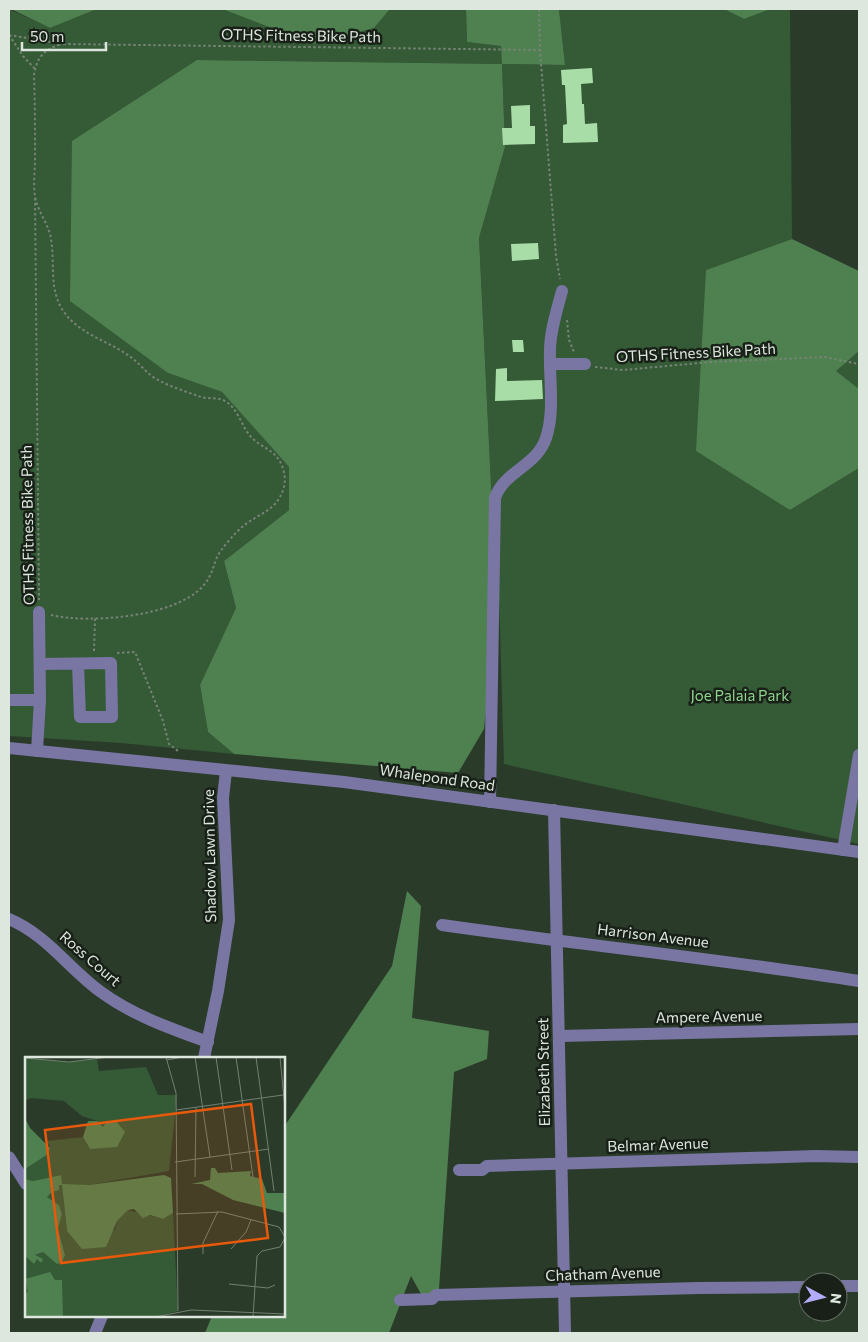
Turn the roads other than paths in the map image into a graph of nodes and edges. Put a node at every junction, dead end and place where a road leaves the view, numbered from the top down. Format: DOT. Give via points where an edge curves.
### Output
graph roads {
  1 [pos="562,291"];
  2 [pos="550,364"];
  3 [pos="585,364"];
  4 [pos="40,612"];
  5 [pos="40,664"];
  6 [pos="78,664"];
  7 [pos="9,700"];
  8 [pos="40,700"];
  9 [pos="9,748"];
  10 [pos="37,751"];
  11 [pos="859,755"];
  12 [pos="226,771"];
  13 [pos="490,802"];
  14 [pos="554,810"];
  15 [pos="844,850"];
  16 [pos="859,852"];
  17 [pos="9,919"];
  18 [pos="442,925"];
  19 [pos="557,941"];
  20 [pos="859,981"];
  21 [pos="859,1029"];
  22 [pos="559,1036"];
  23 [pos="208,1042"];
  24 [pos="204,1057"];
  25 [pos="859,1156"];
  26 [pos="9,1157"];
  27 [pos="562,1164"];
  28 [pos="459,1170"];
  29 [pos="25,1182"];
  30 [pos="798,1287"];
  31 [pos="564,1292"];
  32 [pos="400,1300"];
  33 [pos="102,1317"];
  34 [pos="96,1333"];
  35 [pos="565,1333"];
  1 -- 2 [label="street" via="550,348"];
  2 -- 3 [label="street"];
  2 -- 13 [label="street" via="550,414 546,440 532,461 503,483 496,498"];
  4 -- 5 [label="street"];
  5 -- 6 [label="street"];
  5 -- 8 [label="street"];
  6 -- 6 [label="street" via="111,663 112,717 80,717"];
  7 -- 8 [label="street"];
  8 -- 10 [label="street"];
  9 -- 10 [label="street, Whalepond Road"];
  10 -- 12 [label="street, Whalepond Road"];
  11 -- 15 [label="street"];
  12 -- 13 [label="street, Whalepond Road" via="344,782"];
  12 -- 23 [label="street, Shadow Lawn Drive" via="224,798 229,920"];
  13 -- 14 [label="street, Whalepond Road"];
  14 -- 15 [label="street, Whalepond Road"];
  14 -- 19 [label="street, Elizabeth Street"];
  15 -- 16 [label="street, Whalepond Road"];
  17 -- 23 [label="street, Ross Court" via="42,939 113,1001"];
  18 -- 19 [label="street, Harrison Avenue"];
  19 -- 20 [label="street, Harrison Avenue"];
  19 -- 22 [label="street, Elizabeth Street"];
  21 -- 22 [label="street, Ampere Avenue"];
  22 -- 27 [label="street, Elizabeth Street"];
  23 -- 24 [label="street, Shadow Lawn Drive"];
  25 -- 27 [label="street, Belmar Avenue"];
  26 -- 29 [label="street"];
  27 -- 28 [label="street, Belmar Avenue"];
  27 -- 31 [label="street, Elizabeth Street"];
  30 -- 31 [label="street, Chatham Avenue"];
  31 -- 32 [label="street, Chatham Avenue" via="436,1294 432,1299"];
  31 -- 35 [label="street, Elizabeth Street"];
  33 -- 34 [label="street"];
}
